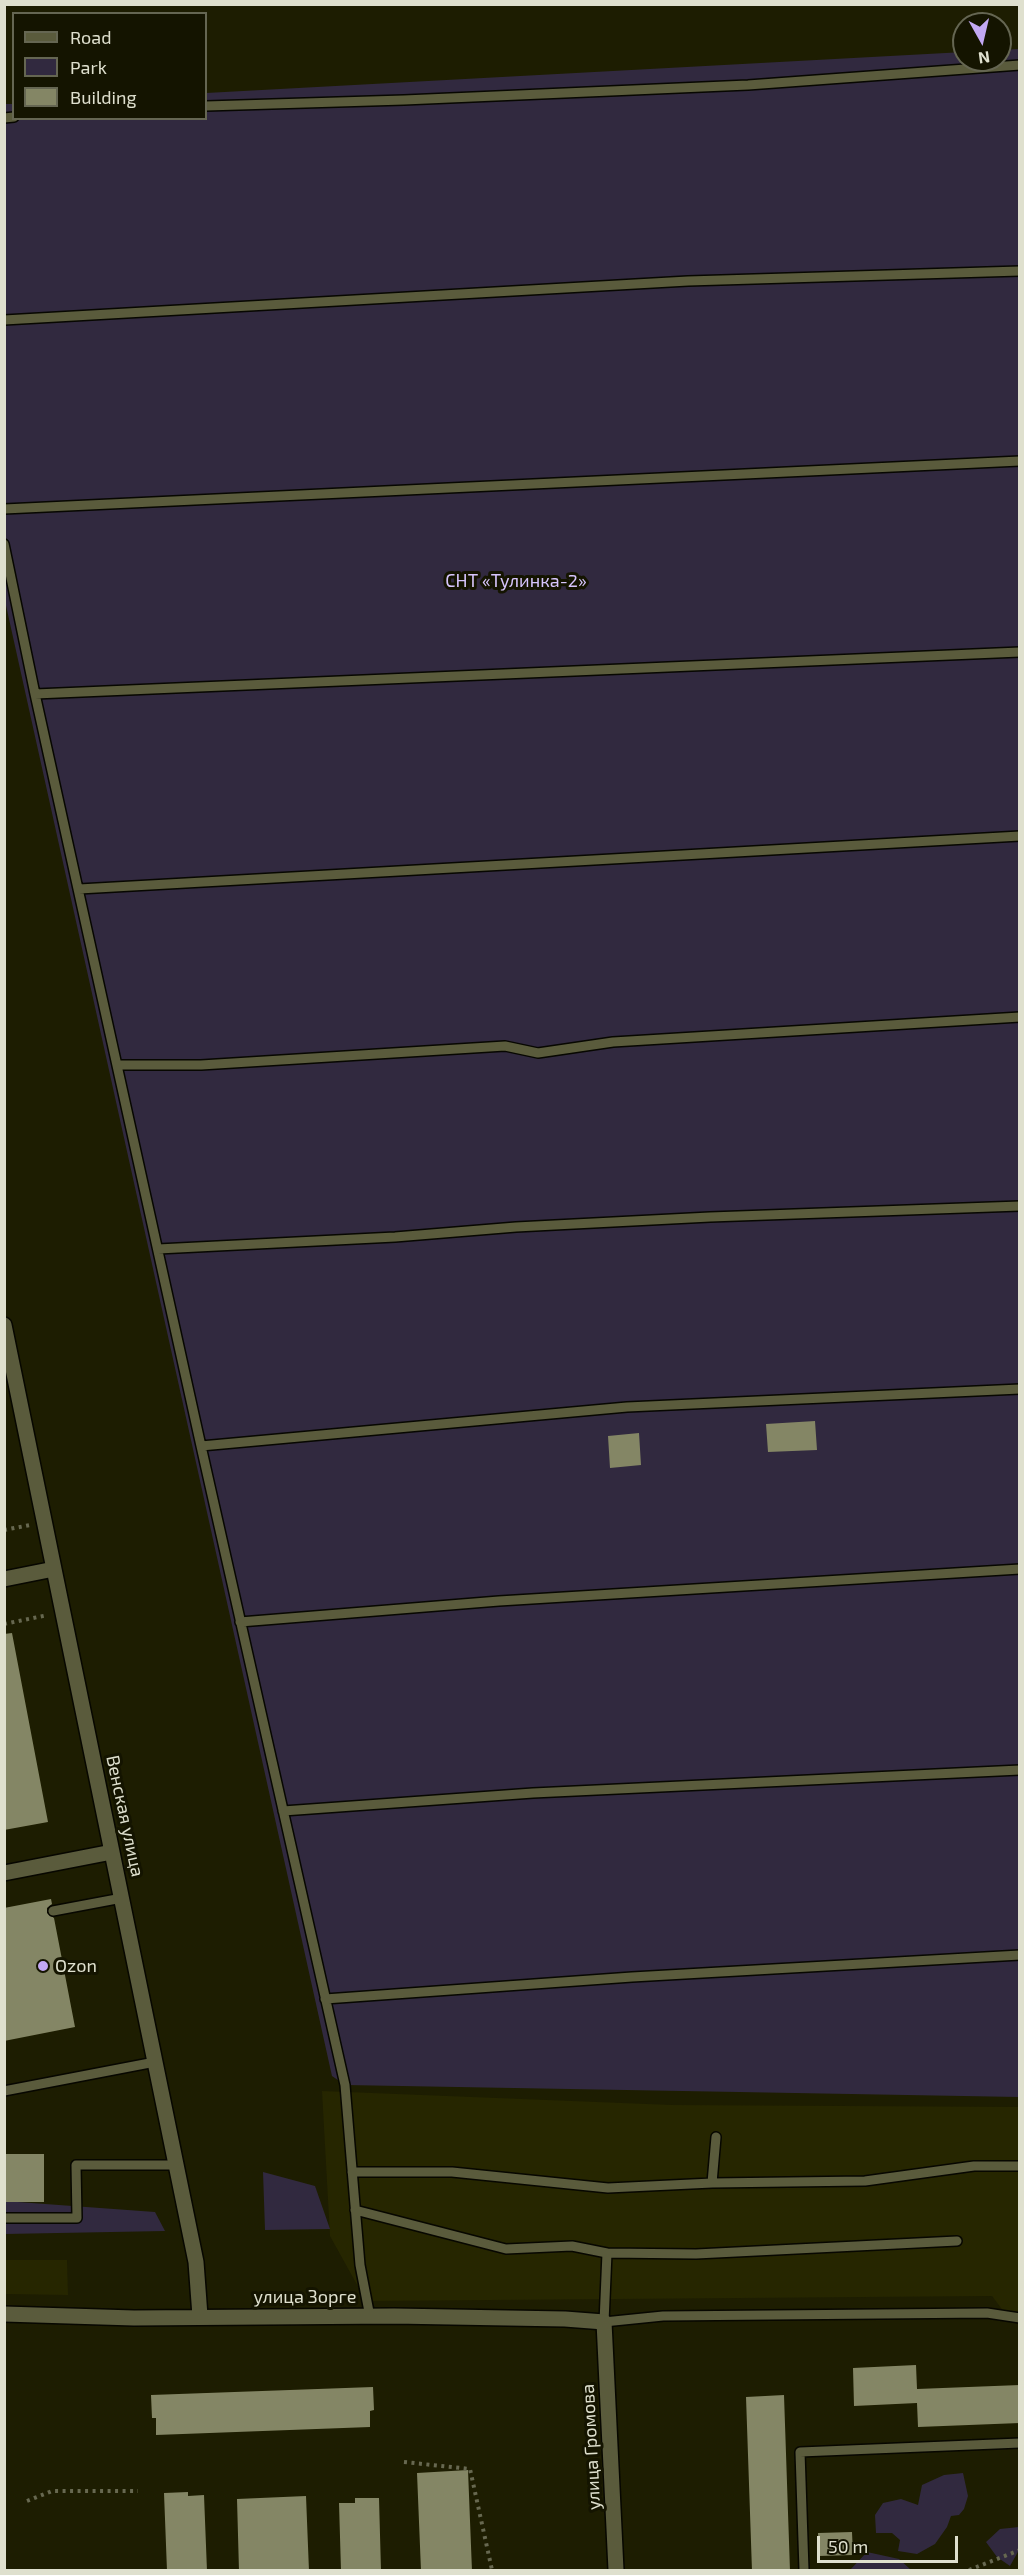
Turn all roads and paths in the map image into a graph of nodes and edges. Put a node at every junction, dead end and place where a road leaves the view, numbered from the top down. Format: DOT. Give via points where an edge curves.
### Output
graph roads {
  1 [pos="1020,65"];
  2 [pos="207,106"];
  3 [pos="1020,271"];
  4 [pos="4,320"];
  5 [pos="1020,461"];
  6 [pos="4,509"];
  7 [pos="4,543"];
  8 [pos="1020,652"];
  9 [pos="35,694"];
  10 [pos="1020,836"];
  11 [pos="79,889"];
  12 [pos="1020,1017"];
  13 [pos="118,1065"];
  14 [pos="1020,1206"];
  15 [pos="158,1249"];
  16 [pos="4,1325"];
  17 [pos="1020,1389"];
  18 [pos="201,1446"];
  19 [pos="45,1522"];
  20 [pos="4,1530"];
  21 [pos="54,1569"];
  22 [pos="1020,1569"];
  23 [pos="4,1579"];
  24 [pos="63,1612"];
  25 [pos="240,1622"];
  26 [pos="4,1624"];
  27 [pos="1020,1770"];
  28 [pos="283,1810"];
  29 [pos="112,1852"];
  30 [pos="4,1873"];
  31 [pos="122,1898"];
  32 [pos="53,1911"];
  33 [pos="1020,1955"];
  34 [pos="325,1999"];
  35 [pos="155,2062"];
  36 [pos="4,2091"];
  37 [pos="716,2137"];
  38 [pos="176,2165"];
  39 [pos="1020,2166"];
  40 [pos="352,2172"];
  41 [pos="712,2183"];
  42 [pos="355,2210"];
  43 [pos="4,2218"];
  44 [pos="957,2241"];
  45 [pos="607,2253"];
  46 [pos="4,2314"];
  47 [pos="200,2316"];
  48 [pos="370,2318"];
  49 [pos="1020,2318"];
  50 [pos="604,2322"];
  51 [pos="1020,2443"];
  52 [pos="404,2462"];
  53 [pos="138,2491"];
  54 [pos="27,2501"];
  55 [pos="1020,2550"];
  56 [pos="492,2571"];
  57 [pos="616,2571"];
  58 [pos="804,2571"];
  59 [pos="969,2571"];
  1 -- 2 [label="lane" via="748,85"];
  3 -- 4 [label="lane" via="688,281"];
  5 -- 6 [label="lane"];
  7 -- 9 [label="lane"];
  8 -- 9 [label="lane"];
  9 -- 11 [label="lane"];
  10 -- 11 [label="lane"];
  11 -- 13 [label="lane"];
  12 -- 13 [label="lane" via="614,1042 538,1053 505,1046 201,1065"];
  13 -- 15 [label="lane"];
  14 -- 15 [label="lane" via="676,1219"];
  15 -- 18 [label="lane"];
  16 -- 19 [label="street, Венская улица"];
  17 -- 18 [label="lane" via="627,1407"];
  18 -- 25 [label="lane"];
  19 -- 20 [label="path"];
  19 -- 21 [label="street, Венская улица"];
  21 -- 23 [label="street"];
  21 -- 24 [label="street, Венская улица"];
  22 -- 25 [label="lane" via="498,1601"];
  24 -- 26 [label="path"];
  24 -- 29 [label="street, Венская улица"];
  25 -- 28 [label="lane"];
  27 -- 28 [label="lane" via="533,1793"];
  28 -- 34 [label="lane"];
  29 -- 30 [label="street"];
  29 -- 31 [label="street, Венская улица"];
  31 -- 32 [label="lane"];
  31 -- 35 [label="street, Венская улица"];
  33 -- 34 [label="lane"];
  34 -- 40 [label="lane" via="345,2085"];
  35 -- 36 [label="lane"];
  35 -- 38 [label="street, Венская улица"];
  37 -- 41 [label="lane"];
  38 -- 43 [label="lane" via="76,2165 76,2218"];
  38 -- 47 [label="street, Венская улица" via="196,2262"];
  39 -- 41 [label="lane" via="974,2166 865,2181"];
  40 -- 41 [label="lane" via="452,2172 608,2188"];
  40 -- 42 [label="lane"];
  42 -- 45 [label="lane" via="506,2249 572,2246"];
  42 -- 48 [label="lane"];
  44 -- 45 [label="lane" via="696,2253"];
  45 -- 50 [label="lane"];
  46 -- 47 [label="street, улица Зорге"];
  47 -- 48 [label="street, улица Зорге"];
  48 -- 50 [label="street, улица Зорге"];
  49 -- 50 [label="lane" via="987,2313 687,2316"];
  50 -- 57 [label="street, улица Громова"];
  51 -- 58 [label="lane" via="800,2452"];
  52 -- 56 [label="path" via="470,2469"];
  53 -- 54 [label="path" via="52,2491"];
  55 -- 59 [label="path"];
}
